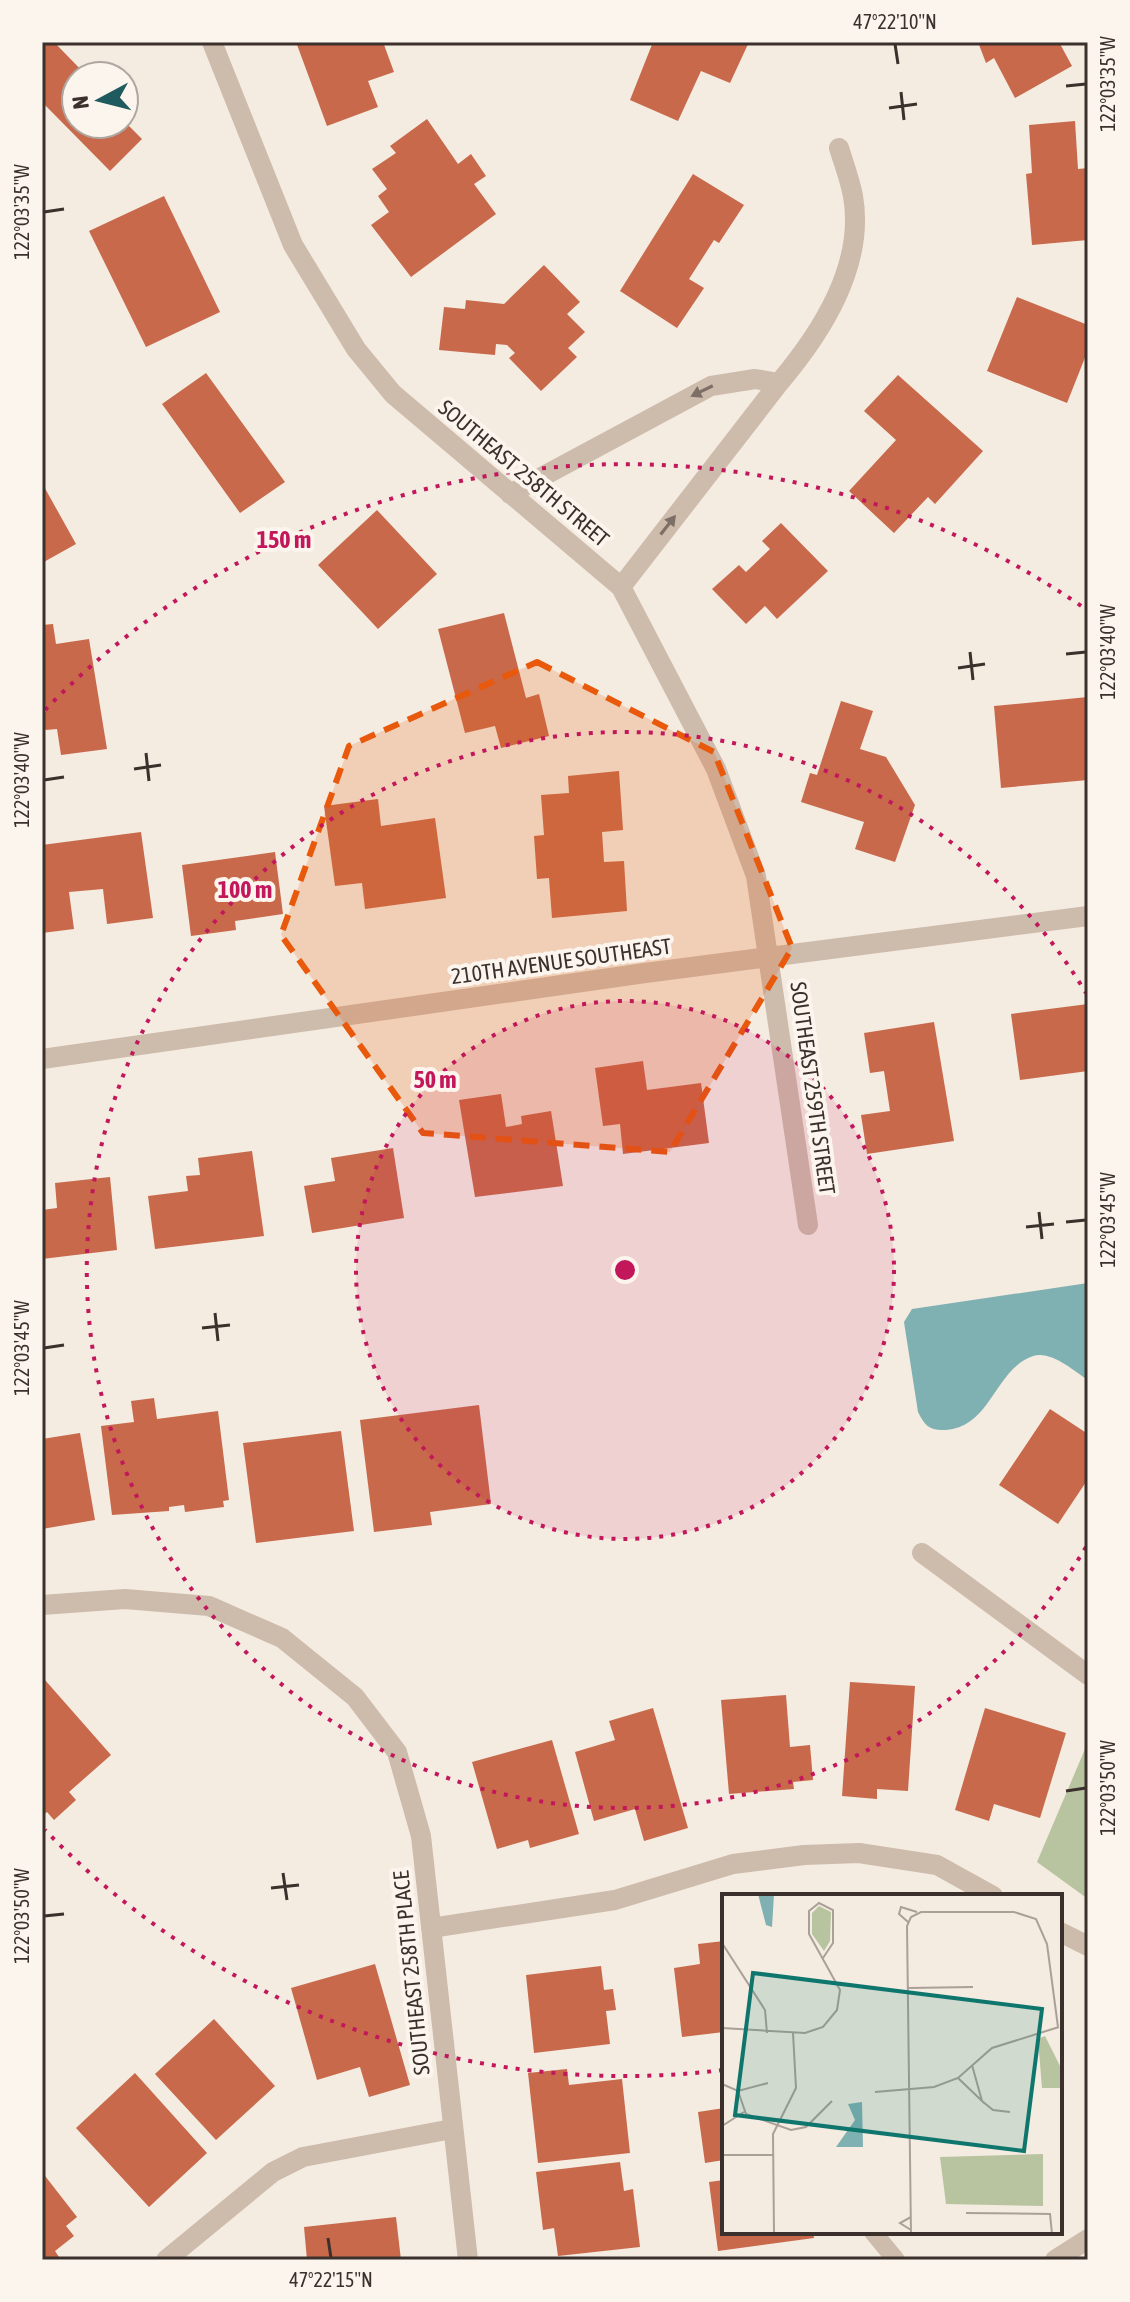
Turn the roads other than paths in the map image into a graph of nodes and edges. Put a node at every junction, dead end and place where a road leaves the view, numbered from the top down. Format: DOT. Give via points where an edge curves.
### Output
graph roads {
  1 [pos="212,42"];
  2 [pos="839,148"];
  3 [pos="779,383"];
  4 [pos="510,494"];
  5 [pos="621,587"];
  6 [pos="1088,916"];
  7 [pos="770,957"];
  8 [pos="42,1059"];
  9 [pos="808,1225"];
  10 [pos="922,1553"];
  11 [pos="42,1605"];
  12 [pos="1088,1675"];
  13 [pos="989,1894"];
  14 [pos="431,1928"];
  15 [pos="1062,1933"];
  16 [pos="1088,1946"];
  17 [pos="452,2129"];
  18 [pos="875,2234"];
  19 [pos="1088,2239"];
  20 [pos="166,2260"];
  21 [pos="468,2260"];
  22 [pos="896,2260"];
  23 [pos="1055,2260"];
  1 -- 4 [label="street, SOUTHEAST 258TH STREET" via="293,245 356,349 393,394"];
  2 -- 3 [label="street" via="853,197 854,240 842,287"];
  3 -- 4 [label="street, one-way" via="755,379 711,386"];
  5 -- 3 [label="street, one-way"];
  4 -- 5 [label="street, SOUTHEAST 258TH STREET"];
  5 -- 7 [label="street, SOUTHEAST 258TH STREET" via="716,769 756,876"];
  6 -- 7 [label="street, 210TH AVENUE SOUTHEAST"];
  7 -- 8 [label="street, 210TH AVENUE SOUTHEAST"];
  7 -- 9 [label="street, SOUTHEAST 259TH STREET"];
  10 -- 12 [label="street"];
  11 -- 14 [label="street, SOUTHEAST 258TH PLACE" via="125,1599 209,1606 282,1638 355,1697 397,1752 421,1836"];
  13 -- 14 [label="street" via="937,1865 859,1853 804,1855 733,1864 615,1900"];
  14 -- 17 [label="street, SOUTHEAST 258TH PLACE"];
  15 -- 16 [label="street"];
  17 -- 20 [label="street" via="303,2157 273,2172"];
  17 -- 21 [label="street, SOUTHEAST 258TH PLACE"];
  18 -- 22 [label="lane"];
  19 -- 23 [label="street"];
}
